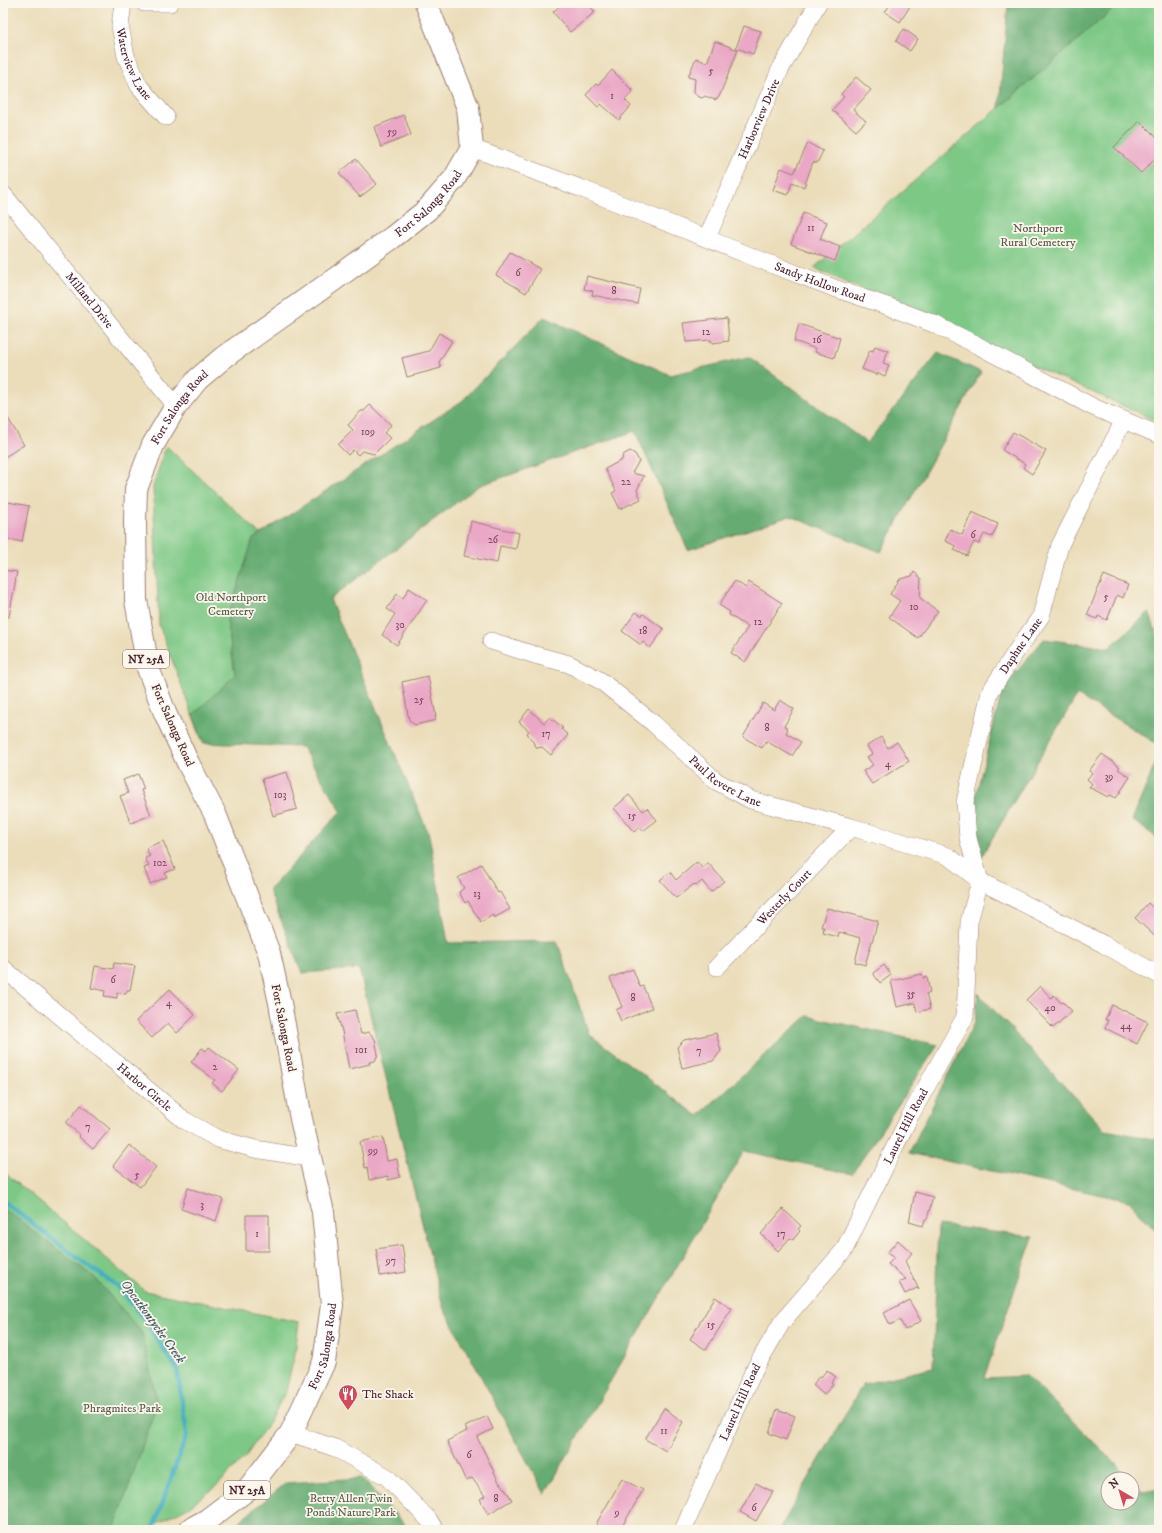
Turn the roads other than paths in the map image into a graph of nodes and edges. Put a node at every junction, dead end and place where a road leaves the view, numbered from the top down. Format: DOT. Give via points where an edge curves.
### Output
graph roads {
  1 [pos="123,3"];
  2 [pos="144,3"];
  3 [pos="170,3"];
  4 [pos="426,3"];
  5 [pos="818,3"];
  6 [pos="166,117"];
  7 [pos="472,148"];
  8 [pos="3,194"];
  9 [pos="708,238"];
  10 [pos="176,406"];
  11 [pos="1124,420"];
  12 [pos="1159,435"];
  13 [pos="491,641"];
  14 [pos="850,827"];
  15 [pos="980,881"];
  16 [pos="717,967"];
  17 [pos="3,968"];
  18 [pos="1159,975"];
  19 [pos="310,1158"];
  20 [pos="291,1433"];
  21 [pos="189,1530"];
  22 [pos="435,1530"];
  23 [pos="683,1530"];
  1 -- 6 [label="street, Waterview Lane" via="120,26 126,56 139,86"];
  2 -- 3 [label="street"];
  4 -- 7 [label="main road" via="468,108"];
  5 -- 9 [label="street, Harborview Drive" via="780,70"];
  7 -- 9 [label="street, Sandy Hollow Road"];
  7 -- 10 [label="main road, Fort Salonga Road / NY 25A" via="454,179 427,210 224,357 198,379"];
  8 -- 10 [label="street, Milland Drive"];
  9 -- 11 [label="street, Sandy Hollow Road" via="934,324"];
  10 -- 19 [label="main road, Fort Salonga Road / NY 25A" via="153,445 136,489 138,615 148,668 165,713 215,814 269,954"];
  11 -- 12 [label="street, Sandy Hollow Road"];
  11 -- 15 [label="street, Daphne Lane" via="1060,545 1041,616 990,692 965,802 968,838"];
  13 -- 14 [label="street, Paul Revere Lane" via="569,664 601,681 653,723 716,781 751,800"];
  14 -- 15 [label="street, Paul Revere Lane" via="948,856"];
  14 -- 16 [label="street, Westerly Court"];
  15 -- 18 [label="street"];
  15 -- 23 [label="street, Laurel Hill Road" via="969,922 966,1017 910,1116 844,1250 782,1322 754,1370"];
  17 -- 19 [label="street, Harbor Circle" via="184,1120 218,1139 254,1149"];
  19 -- 20 [label="main road, Fort Salonga Road / NY 25A" via="323,1212 332,1304 324,1362"];
  20 -- 21 [label="main road, Fort Salonga Road / NY 25A" via="248,1489 207,1520"];
  20 -- 22 [label="street" via="335,1448 387,1477 429,1520"];
}
